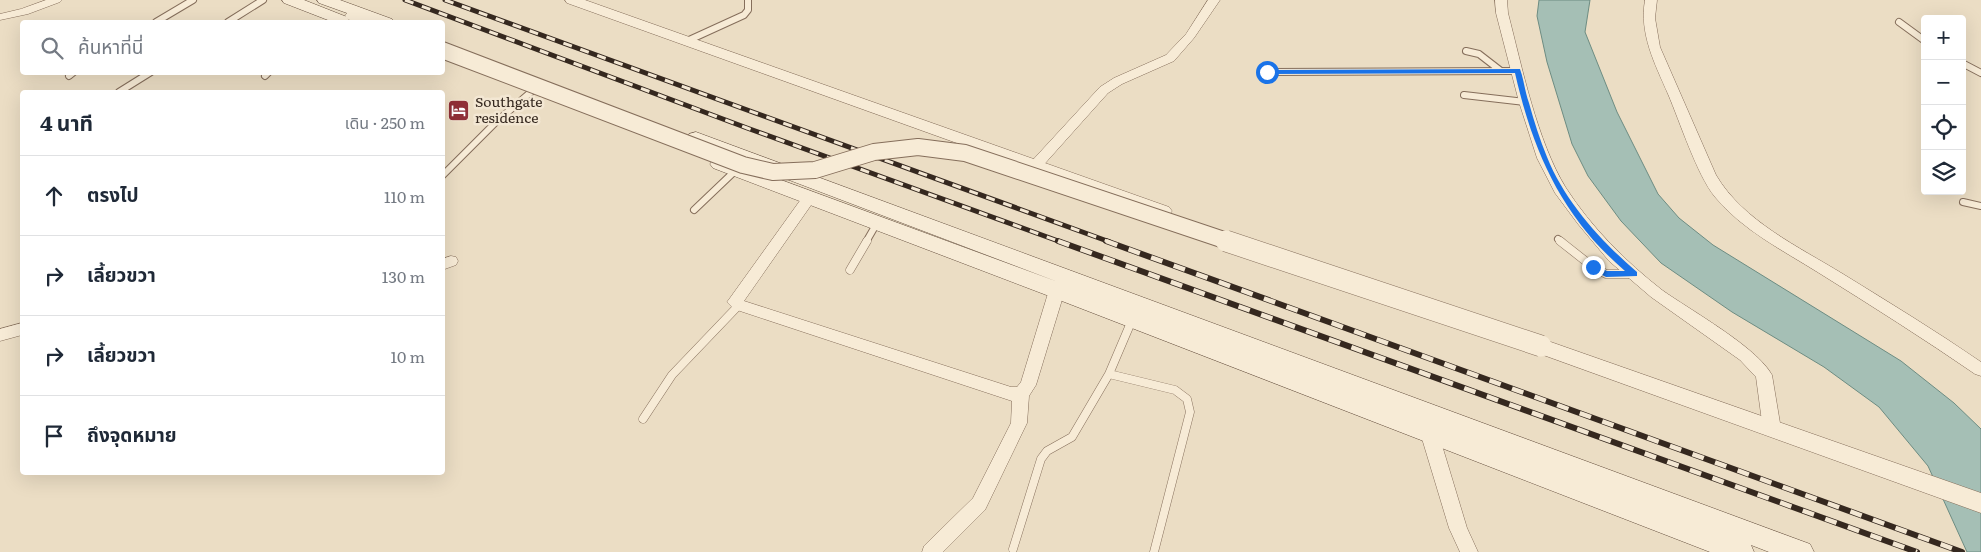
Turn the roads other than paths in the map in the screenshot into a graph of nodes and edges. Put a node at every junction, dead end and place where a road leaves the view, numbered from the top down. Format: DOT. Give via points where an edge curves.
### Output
graph roads {
  1 [pos="56,0"];
  2 [pos="193,0"];
  3 [pos="263,0"];
  4 [pos="290,0"];
  5 [pos="748,0"];
  6 [pos="1214,0"];
  7 [pos="1501,0"];
  8 [pos="1652,0"];
  9 [pos="581,1"];
  10 [pos="340,15"];
  11 [pos="0,17"];
  12 [pos="159,20"];
  13 [pos="231,20"];
  14 [pos="361,20"];
  15 [pos="373,20"];
  16 [pos="1899,22"];
  17 [pos="1921,38"];
  18 [pos="687,41"];
  19 [pos="445,45"];
  20 [pos="445,51"];
  21 [pos="1466,51"];
  22 [pos="445,59"];
  23 [pos="1966,65"];
  24 [pos="1501,71"];
  25 [pos="1518,71"];
  26 [pos="1267,72"];
  27 [pos="1981,73"];
  28 [pos="146,75"];
  29 [pos="123,90"];
  30 [pos="532,92"];
  31 [pos="1464,95"];
  32 [pos="1525,102"];
  33 [pos="1035,166"];
  34 [pos="736,170"];
  35 [pos="445,173"];
  36 [pos="809,198"];
  37 [pos="1963,202"];
  38 [pos="1981,206"];
  39 [pos="694,210"];
  40 [pos="877,223"];
  41 [pos="1558,239"];
  42 [pos="850,270"];
  43 [pos="1634,274"];
  44 [pos="1057,290"];
  45 [pos="739,305"];
  46 [pos="1137,312"];
  47 [pos="20,330"];
  48 [pos="0,335"];
  49 [pos="1541,346"];
  50 [pos="1981,370"];
  51 [pos="1109,374"];
  52 [pos="1021,394"];
  53 [pos="643,419"];
  54 [pos="1772,429"];
  55 [pos="1429,432"];
  56 [pos="1907,477"];
  57 [pos="1981,503"];
  58 [pos="1013,549"];
  59 [pos="932,552"];
  60 [pos="1154,552"];
  61 [pos="1469,552"];
  62 [pos="1741,552"];
  63 [pos="1801,552"];
  1 -- 11 [label="street"];
  2 -- 12 [label="lane"];
  3 -- 13 [label="lane"];
  4 -- 10 [label="main road"];
  5 -- 18 [label="lane" via="748,10 744,15"];
  6 -- 33 [label="street" via="1190,36 1170,58 1104,90"];
  7 -- 25 [label="street"];
  8 -- 50 [label="street" via="1648,14 1654,46 1720,194 1767,234"];
  9 -- 18 [label="street"];
  10 -- 14 [label="street"];
  10 -- 15 [label="main road"];
  16 -- 17 [label="lane"];
  18 -- 33 [label="street"];
  19 -- 46 [label="main road"];
  20 -- 49 [label="street, bridge" via="743,165 773,172 815,170 874,152 918,147 965,153"];
  21 -- 24 [label="lane" via="1479,54"];
  22 -- 30 [label="main road"];
  23 -- 27 [label="lane"];
  24 -- 25 [label="lane"];
  24 -- 26 [label="lane"];
  25 -- 32 [label="street"];
  28 -- 29 [label="lane"];
  30 -- 34 [label="main road"];
  30 -- 35 [label="lane" via="496,122"];
  31 -- 32 [label="lane"];
  32 -- 43 [label="street" via="1544,158 1560,190 1614,257"];
  33 -- 49 [label="street"];
  34 -- 36 [label="main road"];
  34 -- 39 [label="lane"];
  36 -- 40 [label="main road"];
  36 -- 45 [label="street" via="735,302"];
  37 -- 38 [label="lane"];
  40 -- 42 [label="lane"];
  40 -- 44 [label="main road"];
  41 -- 43 [label="lane" via="1606,274"];
  43 -- 54 [label="street" via="1746,356 1764,375"];
  44 -- 46 [label="main road"];
  44 -- 52 [label="street" via="1028,385"];
  45 -- 52 [label="street" via="1011,394"];
  45 -- 53 [label="lane" via="672,375"];
  46 -- 51 [label="lane"];
  46 -- 55 [label="main road"];
  46 -- 63 [label="main road"];
  47 -- 48 [label="street"];
  49 -- 54 [label="street"];
  51 -- 58 [label="lane" via="1072,437 1041,458"];
  51 -- 60 [label="lane" via="1175,390 1186,399 1190,412"];
  52 -- 59 [label="street" via="1018,422 978,504"];
  54 -- 56 [label="street"];
  55 -- 61 [label="street" via="1458,528"];
  55 -- 62 [label="main road"];
  56 -- 57 [label="street"];
}
